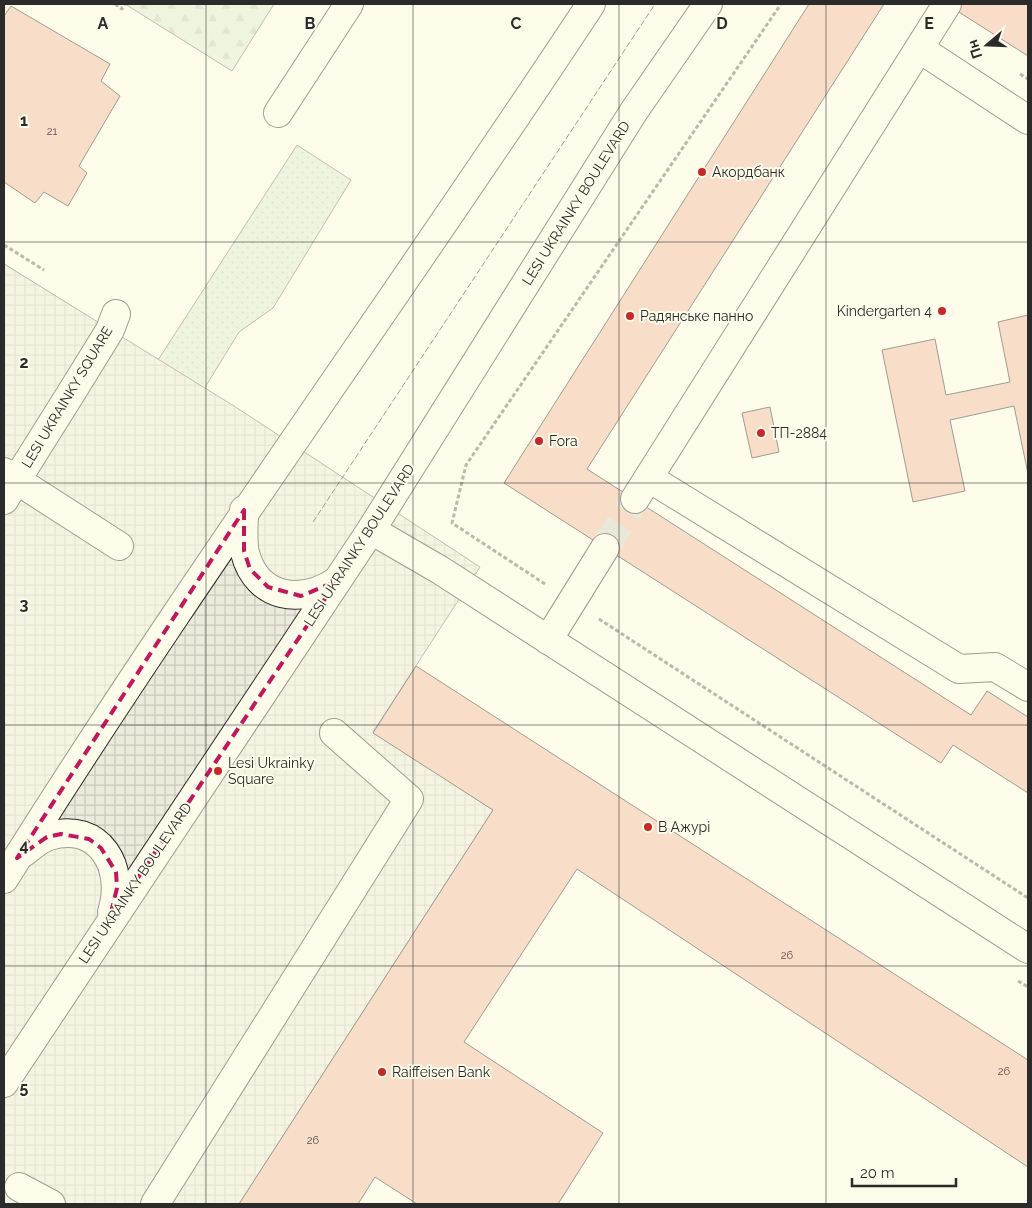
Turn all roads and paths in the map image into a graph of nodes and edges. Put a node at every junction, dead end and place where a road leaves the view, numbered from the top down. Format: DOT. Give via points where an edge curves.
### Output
graph roads {
  1 [pos="115,4"];
  2 [pos="125,4"];
  3 [pos="349,4"];
  4 [pos="591,4"];
  5 [pos="708,4"];
  6 [pos="781,4"];
  7 [pos="947,4"];
  8 [pos="920,49"];
  9 [pos="278,113"];
  10 [pos="1028,120"];
  11 [pos="4,246"];
  12 [pos="44,270"];
  13 [pos="116,314"];
  14 [pos="8,484"];
  15 [pos="244,510"];
  16 [pos="371,530"];
  17 [pos="119,546"];
  18 [pos="605,548"];
  19 [pos="337,582"];
  20 [pos="572,601"];
  21 [pos="548,640"];
  22 [pos="1028,687"];
  23 [pos="334,733"];
  24 [pos="10,868"];
  25 [pos="1028,898"];
  26 [pos="109,921"];
  27 [pos="1028,949"];
  28 [pos="4,1082"];
  29 [pos="19,1187"];
  30 [pos="51,1204"];
  31 [pos="154,1204"];
  1 -- 2 [label="path" via="122,9"];
  3 -- 9 [label="main road"];
  4 -- 15 [label="main road" via="445,222"];
  5 -- 16 [label="main road, LESI UKRAINKY BOULEVARD" via="629,120"];
  6 -- 20 [label="path" via="466,465 452,523"];
  7 -- 8 [label="main road"];
  8 -- 10 [label="main road"];
  8 -- 22 [label="main road" via="642,488 959,669 995,667"];
  11 -- 12 [label="path"];
  13 -- 14 [label="main road, LESI UKRAINKY SQUARE" via="101,345"];
  14 -- 17 [label="main road, LESI UKRAINKY SQUARE"];
  15 -- 19 [label="main road" via="244,551 250,568 268,587 283,594 301,596 314,594"];
  15 -- 24 [label="main road"];
  16 -- 19 [label="main road, LESI UKRAINKY BOULEVARD"];
  16 -- 21 [label="main road"];
  18 -- 20 [label="main road"];
  19 -- 26 [label="main road, LESI UKRAINKY BOULEVARD"];
  20 -- 21 [label="main road"];
  20 -- 25 [label="path"];
  21 -- 27 [label="main road"];
  23 -- 31 [label="main road" via="409,799"];
  24 -- 26 [label="main road" via="47,837 74,834 89,839 110,859 116,872 118,888"];
  26 -- 28 [label="main road, LESI UKRAINKY BOULEVARD"];
  29 -- 30 [label="main road"];
}
